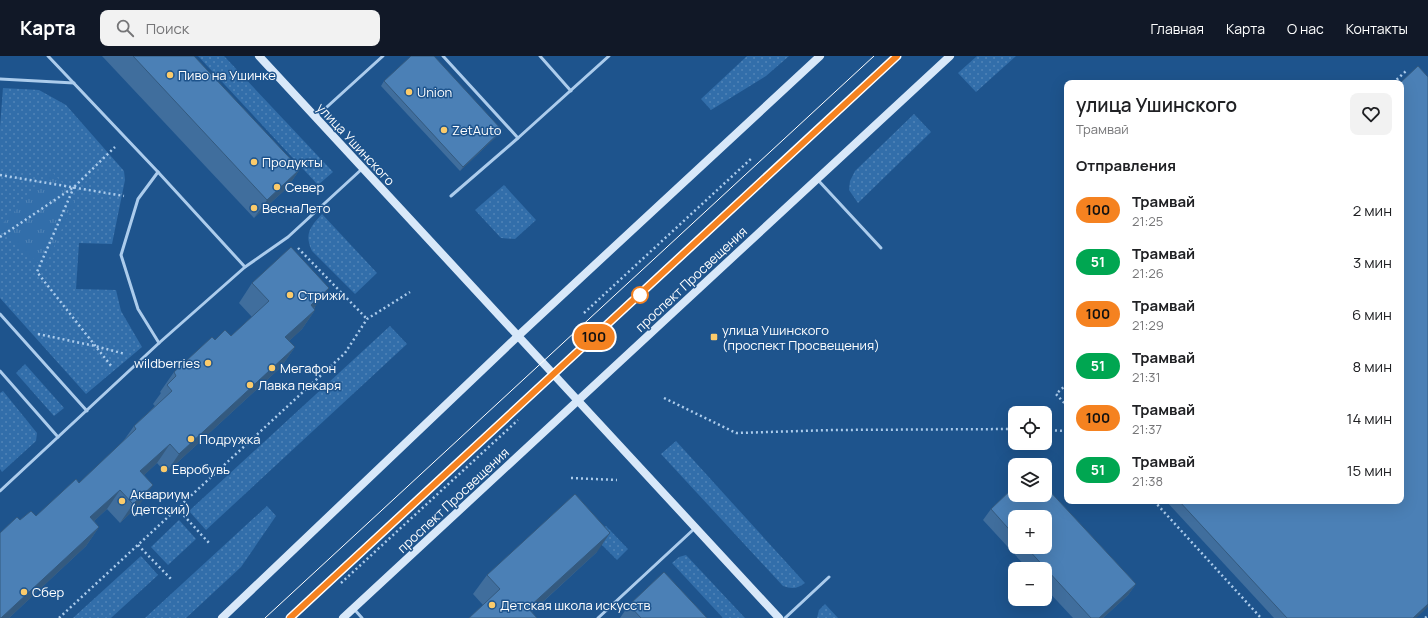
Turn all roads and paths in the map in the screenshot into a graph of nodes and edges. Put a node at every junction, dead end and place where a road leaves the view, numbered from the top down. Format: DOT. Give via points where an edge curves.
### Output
graph roads {
  1 [pos="48,56"];
  2 [pos="259,56"];
  3 [pos="383,56"];
  4 [pos="443,56"];
  5 [pos="540,56"];
  6 [pos="609,56"];
  7 [pos="820,56"];
  8 [pos="950,56"];
  9 [pos="1406,71"];
  10 [pos="0,79"];
  11 [pos="1396,80"];
  12 [pos="74,83"];
  13 [pos="571,91"];
  14 [pos="316,118"];
  15 [pos="125,137"];
  16 [pos="518,138"];
  17 [pos="753,157"];
  18 [pos="362,168"];
  19 [pos="158,172"];
  20 [pos="0,175"];
  21 [pos="817,179"];
  22 [pos="74,187"];
  23 [pos="451,196"];
  24 [pos="138,199"];
  25 [pos="0,237"];
  26 [pos="288,237"];
  27 [pos="881,248"];
  28 [pos="246,267"];
  29 [pos="410,292"];
  30 [pos="584,313"];
  31 [pos="0,314"];
  32 [pos="367,319"];
  33 [pos="12,328"];
  34 [pos="518,336"];
  35 [pos="159,343"];
  36 [pos="95,346"];
  37 [pos="142,359"];
  38 [pos="0,371"];
  39 [pos="121,378"];
  40 [pos="1064,387"];
  41 [pos="664,398"];
  42 [pos="577,400"];
  43 [pos="1064,403"];
  44 [pos="87,411"];
  45 [pos="518,420"];
  46 [pos="1008,429"];
  47 [pos="1052,430"];
  48 [pos="1064,431"];
  49 [pos="58,437"];
  50 [pos="571,478"];
  51 [pos="617,480"];
  52 [pos="0,491"];
  53 [pos="1157,504"];
  54 [pos="177,508"];
  55 [pos="696,528"];
  56 [pos="209,543"];
  57 [pos="138,545"];
  58 [pos="829,577"];
  59 [pos="171,579"];
  60 [pos="341,583"];
  61 [pos="354,608"];
  62 [pos="1428,616"];
  63 [pos="59,618"];
  64 [pos="222,618"];
  65 [pos="343,618"];
  66 [pos="362,618"];
  67 [pos="598,618"];
  68 [pos="779,618"];
  69 [pos="785,618"];
  70 [pos="1262,618"];
  71 [pos="1426,618"];
  1 -- 12 [label="lane"];
  2 -- 14 [label="main road, улица Ушинского"];
  3 -- 14 [label="lane"];
  4 -- 16 [label="lane"];
  5 -- 13 [label="lane"];
  6 -- 13 [label="lane"];
  7 -- 34 [label="main road"];
  8 -- 21 [label="main road, проспект Просвещения"];
  9 -- 11 [label="path"];
  10 -- 12 [label="lane"];
  12 -- 15 [label="lane"];
  13 -- 16 [label="lane"];
  14 -- 18 [label="main road, улица Ушинского"];
  15 -- 19 [label="lane"];
  15 -- 22 [label="path"];
  16 -- 23 [label="lane"];
  17 -- 30 [label="path"];
  18 -- 26 [label="lane"];
  18 -- 34 [label="main road, улица Ушинского"];
  19 -- 24 [label="lane"];
  19 -- 28 [label="lane"];
  20 -- 22 [label="path"];
  21 -- 27 [label="lane"];
  21 -- 42 [label="main road, проспект Просвещения"];
  22 -- 24 [label="path"];
  22 -- 25 [label="path"];
  22 -- 36 [label="path" via="37,272"];
  24 -- 35 [label="lane" via="121,255 138,309"];
  26 -- 28 [label="lane"];
  26 -- 32 [label="path"];
  28 -- 35 [label="lane"];
  29 -- 32 [label="path"];
  31 -- 33 [label="lane"];
  32 -- 54 [label="path" via="344,353"];
  33 -- 36 [label="path"];
  33 -- 44 [label="lane"];
  34 -- 42 [label="main road, улица Ушинского"];
  34 -- 64 [label="main road"];
  35 -- 37 [label="lane"];
  36 -- 37 [label="path"];
  36 -- 39 [label="path"];
  37 -- 39 [label="lane"];
  38 -- 49 [label="lane"];
  39 -- 44 [label="lane"];
  40 -- 43 [label="path" via="1056,394"];
  41 -- 46 [label="path" via="736,433"];
  42 -- 55 [label="main road, улица Ушинского"];
  42 -- 61 [label="main road, проспект Просвещения"];
  44 -- 49 [label="lane"];
  45 -- 60 [label="path"];
  47 -- 48 [label="path"];
  49 -- 52 [label="lane"];
  50 -- 51 [label="path"];
  53 -- 70 [label="path"];
  54 -- 56 [label="path"];
  54 -- 57 [label="path"];
  55 -- 67 [label="lane"];
  55 -- 68 [label="main road, улица Ушинского"];
  57 -- 59 [label="path"];
  57 -- 63 [label="path"];
  58 -- 69 [label="lane"];
  61 -- 65 [label="main road, проспект Просвещения"];
  61 -- 66 [label="lane"];
  62 -- 71 [label="path"];
}
